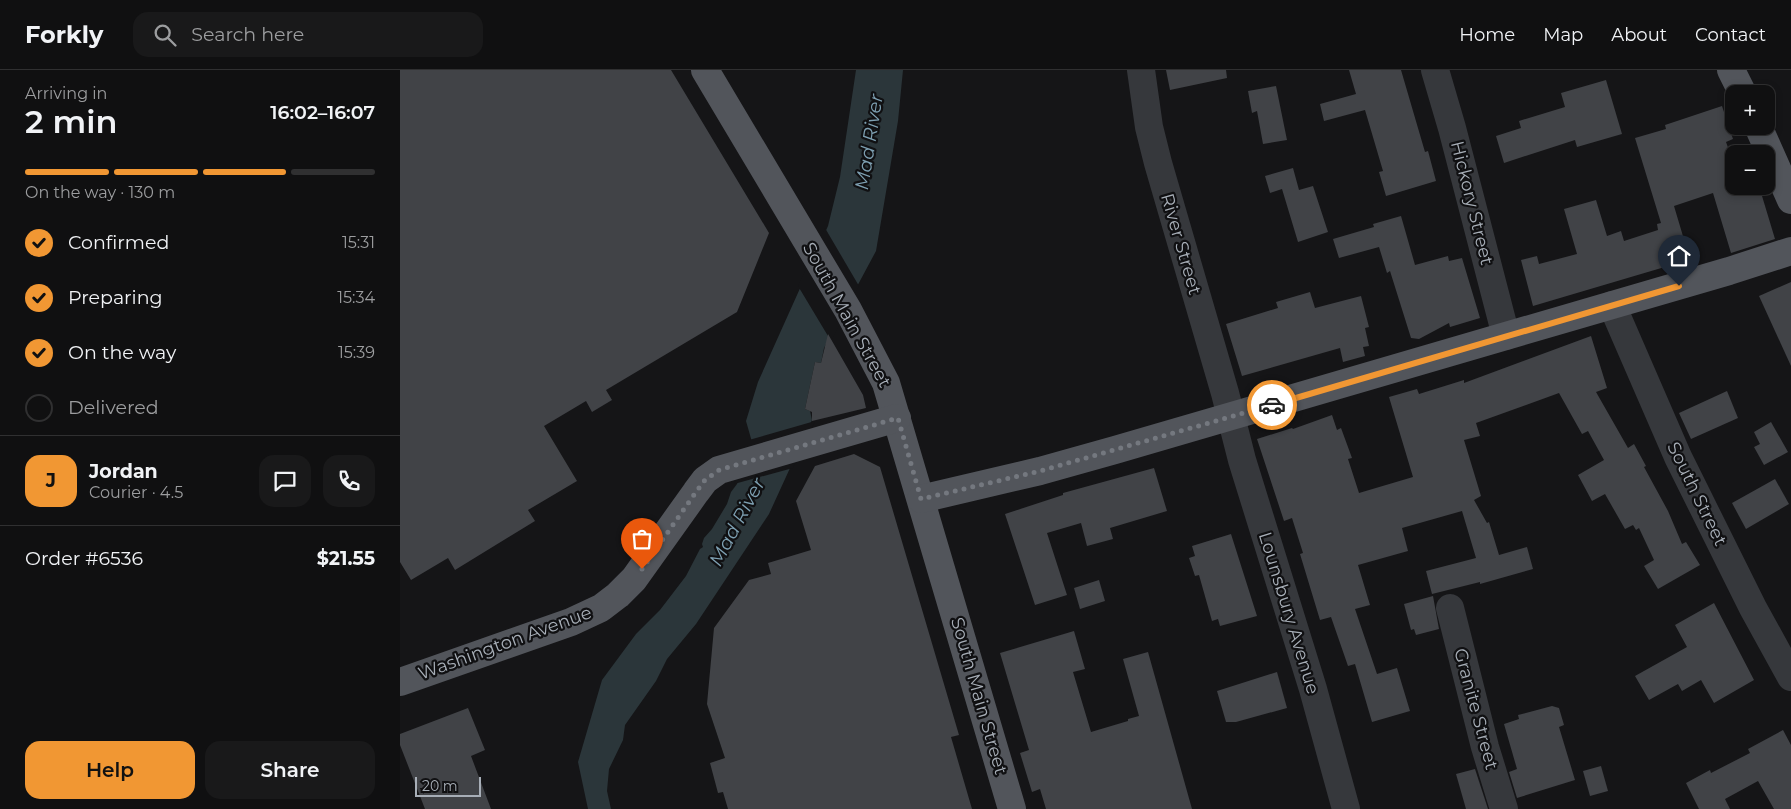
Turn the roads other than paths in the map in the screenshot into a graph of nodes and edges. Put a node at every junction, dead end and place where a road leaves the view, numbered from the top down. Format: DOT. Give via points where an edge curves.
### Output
graph roads {
  1 [pos="704,70"];
  2 [pos="1141,70"];
  3 [pos="1435,70"];
  4 [pos="1731,70"];
  5 [pos="1738,85"];
  6 [pos="1762,135"];
  7 [pos="1791,200"];
  8 [pos="1791,251"];
  9 [pos="1612,305"];
  10 [pos="1506,336"];
  11 [pos="1231,416"];
  12 [pos="898,418"];
  13 [pos="921,499"];
  14 [pos="1450,608"];
  15 [pos="1791,677"];
  16 [pos="400,682"];
  17 [pos="1012,809"];
  18 [pos="1346,809"];
  19 [pos="1504,809"];
  1 -- 12 [label="main road, South Main Street" via="848,310 886,383"];
  2 -- 11 [label="street, River Street" via="1158,163"];
  3 -- 10 [label="street, Hickory Street"];
  4 -- 5 [label="main road"];
  6 -- 7 [label="main road"];
  8 -- 9 [label="main road"];
  9 -- 10 [label="main road"];
  9 -- 15 [label="street, South Street" via="1678,457"];
  10 -- 11 [label="main road"];
  11 -- 13 [label="main road" via="1040,471"];
  11 -- 18 [label="street, Lounsbury Avenue"];
  12 -- 13 [label="main road, South Main Street"];
  12 -- 16 [label="main road, Washington Avenue" via="719,470 705,480 634,579 601,608 571,622"];
  13 -- 17 [label="main road, South Main Street"];
  14 -- 19 [label="street, Granite Street"];
}
